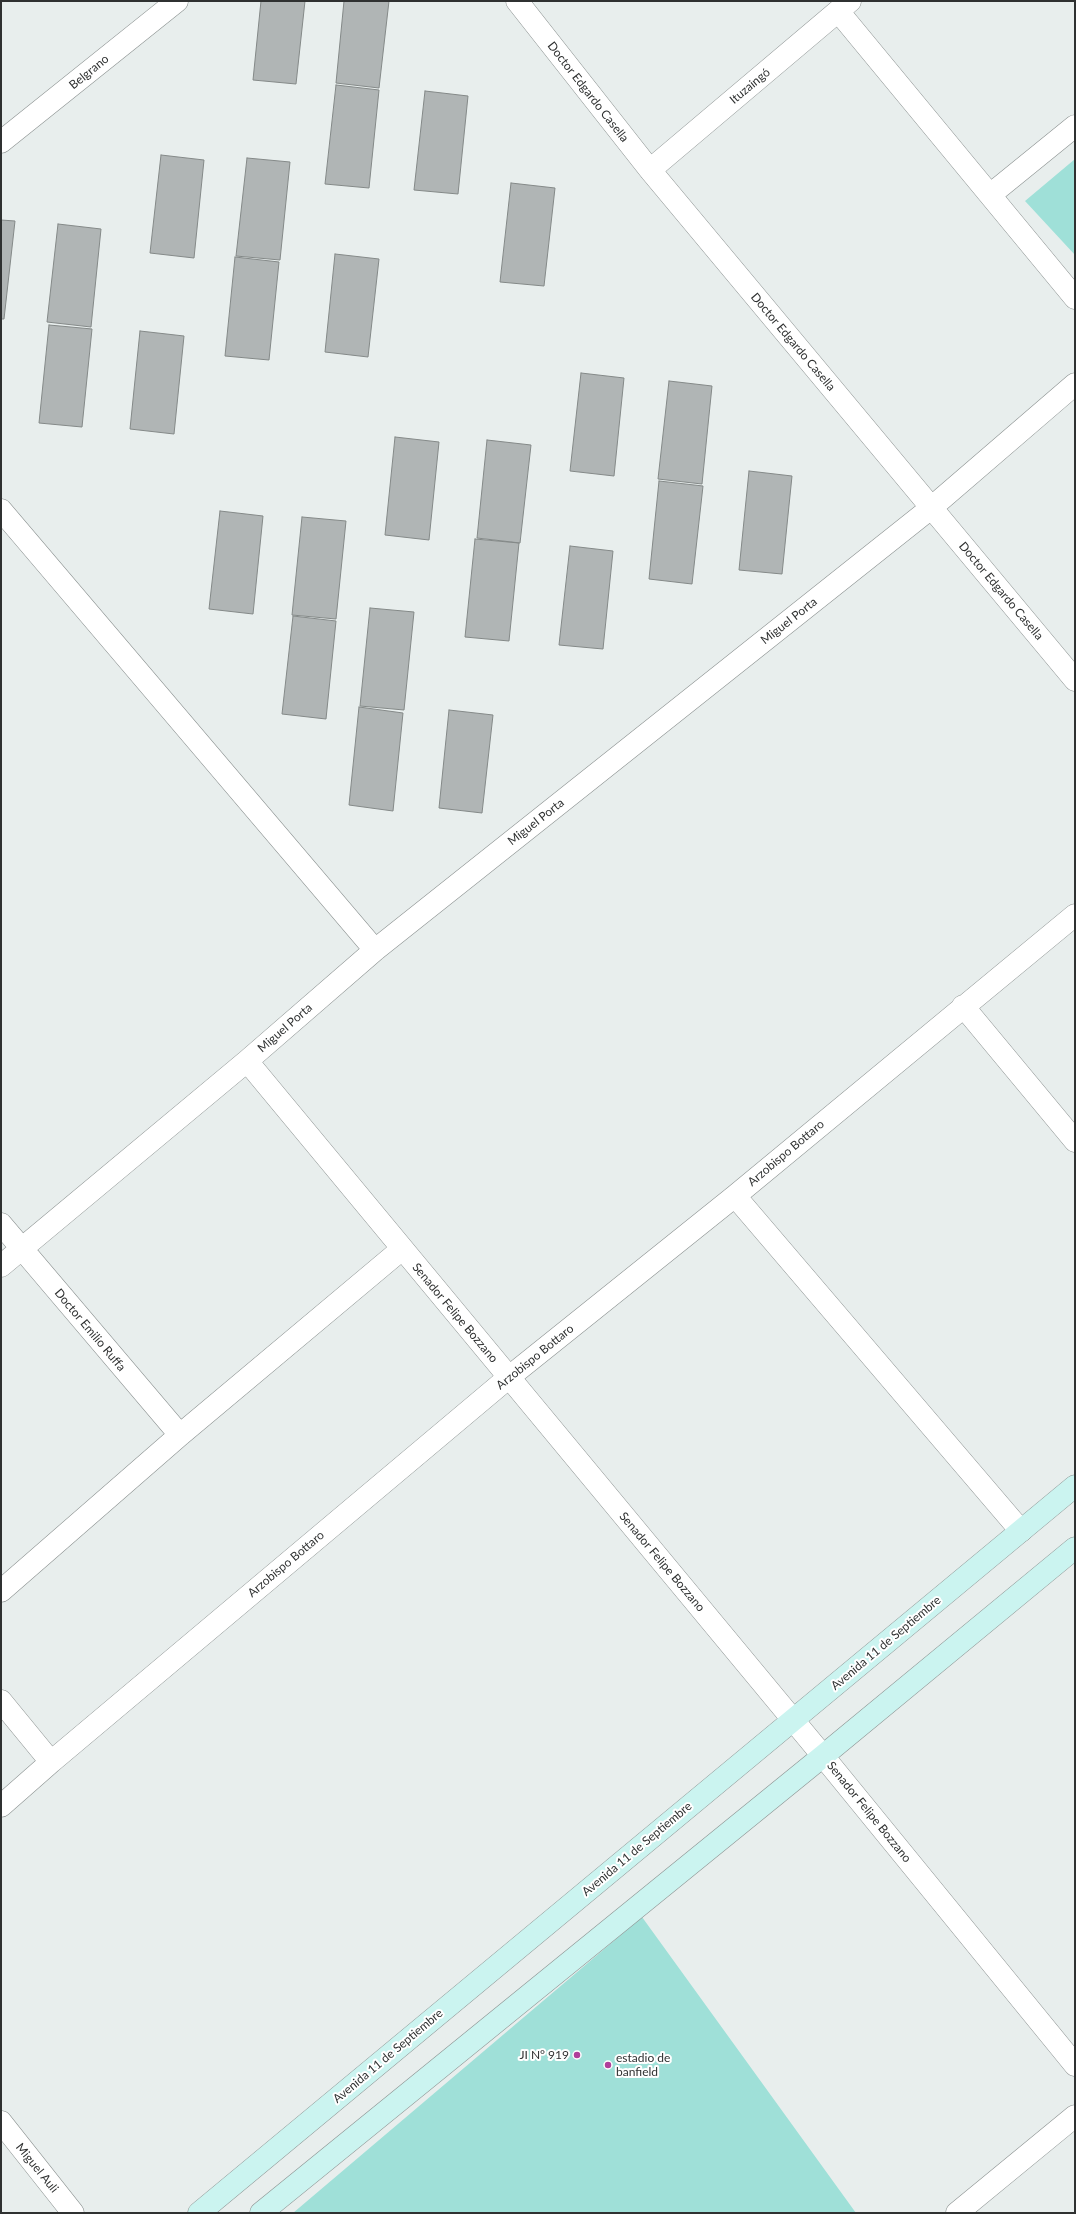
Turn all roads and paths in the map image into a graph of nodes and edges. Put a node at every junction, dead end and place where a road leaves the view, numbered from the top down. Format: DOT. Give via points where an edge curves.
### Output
graph roads {
  1 [pos="177,1"];
  2 [pos="517,1"];
  3 [pos="844,6"];
  4 [pos="1075,126"];
  5 [pos="1,142"];
  6 [pos="650,170"];
  7 [pos="990,196"];
  8 [pos="1075,298"];
  9 [pos="1075,384"];
  10 [pos="932,508"];
  11 [pos="1,510"];
  12 [pos="1075,680"];
  13 [pos="1075,915"];
  14 [pos="375,950"];
  15 [pos="963,1006"];
  16 [pos="247,1061"];
  17 [pos="1075,1141"];
  18 [pos="735,1196"];
  19 [pos="1,1224"];
  20 [pos="22,1249"];
  21 [pos="402,1249"];
  22 [pos="1,1266"];
  23 [pos="508,1378"];
  24 [pos="180,1435"];
  25 [pos="1075,1486"];
  26 [pos="1021,1531"];
  27 [pos="1075,1548"];
  28 [pos="1,1591"];
  29 [pos="1,1701"];
  30 [pos="793,1720"];
  31 [pos="823,1756"];
  32 [pos="51,1762"];
  33 [pos="1,1806"];
  34 [pos="1075,2065"];
  35 [pos="1075,2116"];
  36 [pos="1,2122"];
  37 [pos="73,2213"];
  38 [pos="199,2213"];
  39 [pos="261,2213"];
  40 [pos="957,2213"];
  1 -- 5 [label="street, Belgrano"];
  2 -- 6 [label="street, Doctor Edgardo Casella"];
  3 -- 6 [label="street, Ituzaingó"];
  3 -- 7 [label="street"];
  4 -- 7 [label="street"];
  6 -- 10 [label="street, Doctor Edgardo Casella"];
  7 -- 8 [label="street"];
  9 -- 10 [label="street, Miguel Porta"];
  10 -- 12 [label="street, Doctor Edgardo Casella"];
  10 -- 14 [label="street, Miguel Porta"];
  11 -- 14 [label="street"];
  13 -- 15 [label="street, Arzobispo Bottaro"];
  14 -- 16 [label="street, Miguel Porta"];
  15 -- 17 [label="street"];
  15 -- 18 [label="street, Arzobispo Bottaro"];
  16 -- 20 [label="street, Miguel Porta"];
  16 -- 21 [label="street, Senador Felipe Bozzano"];
  18 -- 23 [label="street, Arzobispo Bottaro"];
  18 -- 26 [label="street"];
  19 -- 20 [label="street, Doctor Emilio Ruffa"];
  20 -- 22 [label="street, Miguel Porta"];
  20 -- 24 [label="street, Doctor Emilio Ruffa"];
  21 -- 23 [label="street, Senador Felipe Bozzano"];
  21 -- 24 [label="street"];
  23 -- 30 [label="street, Senador Felipe Bozzano"];
  23 -- 32 [label="street, Arzobispo Bottaro"];
  24 -- 28 [label="street"];
  25 -- 26 [label="main road, Avenida 11 de Septiembre"];
  26 -- 30 [label="main road, Avenida 11 de Septiembre"];
  27 -- 31 [label="main road"];
  29 -- 32 [label="street"];
  30 -- 31 [label="street, Senador Felipe Bozzano"];
  30 -- 38 [label="main road, Avenida 11 de Septiembre"];
  31 -- 34 [label="street, Senador Felipe Bozzano"];
  31 -- 39 [label="main road"];
  32 -- 33 [label="street, Arzobispo Bottaro"];
  35 -- 40 [label="street"];
  36 -- 37 [label="street, Miguel Auli"];
}
